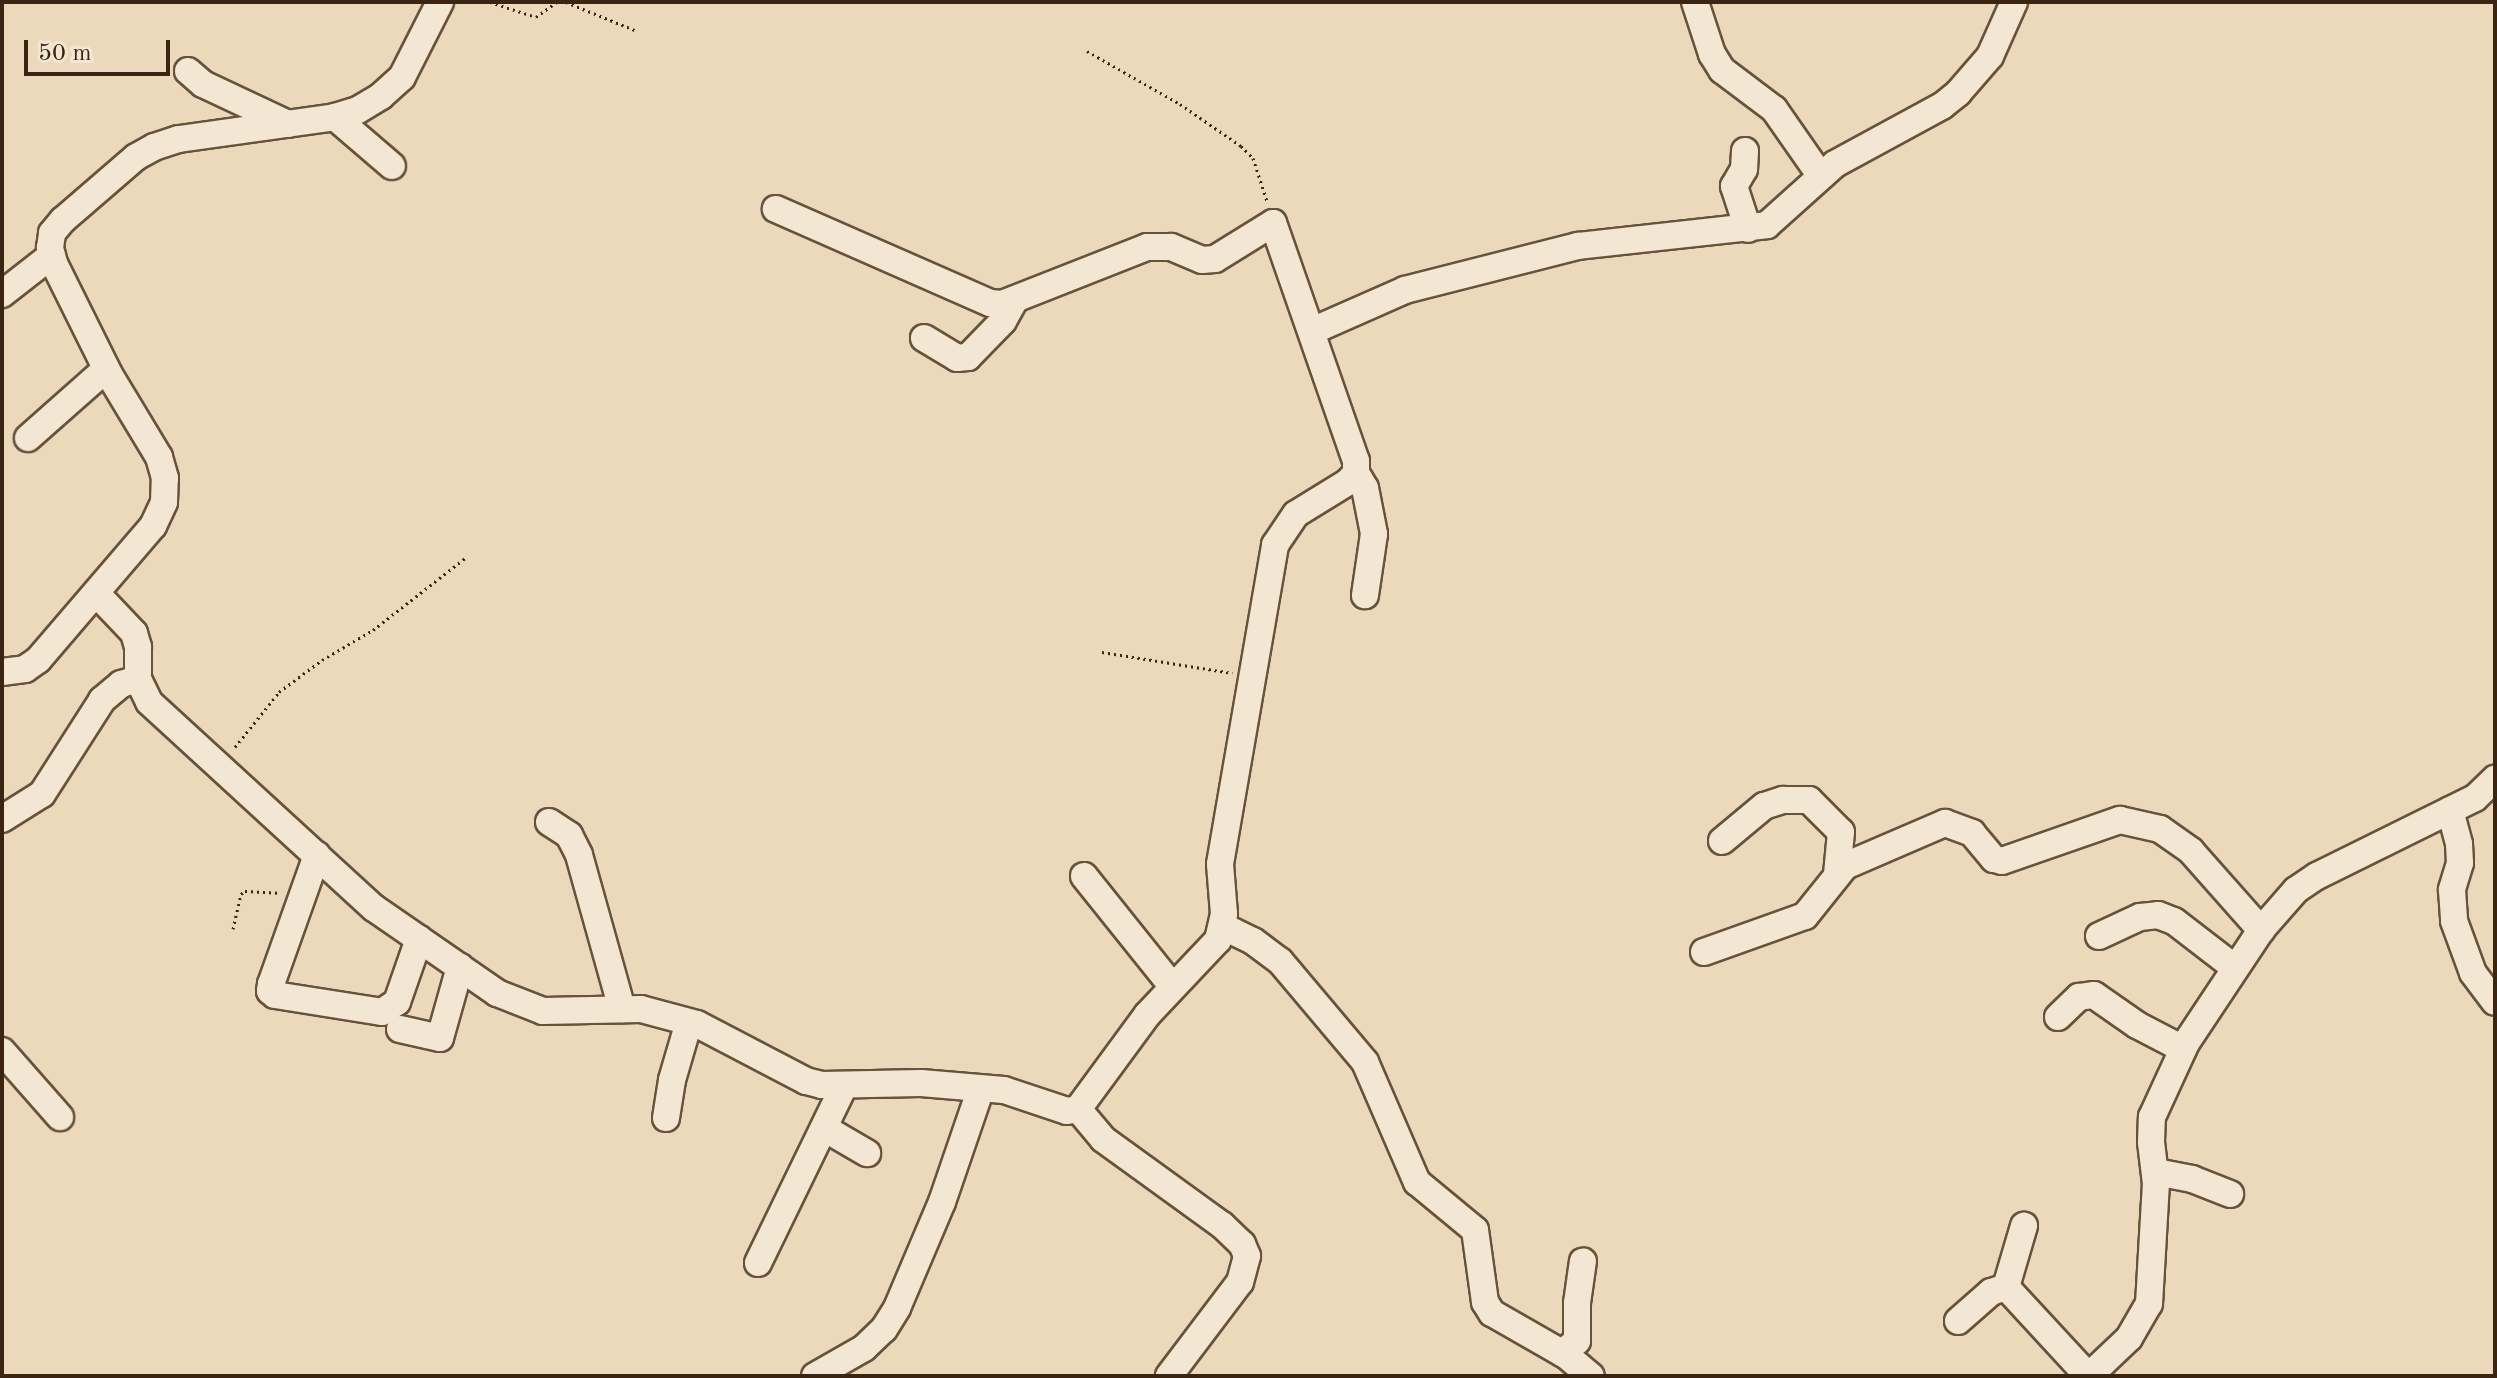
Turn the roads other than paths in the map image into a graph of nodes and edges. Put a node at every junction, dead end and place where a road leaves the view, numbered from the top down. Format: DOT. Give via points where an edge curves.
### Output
graph roads {
  1 [pos="440,2"];
  2 [pos="1695,2"];
  3 [pos="2014,2"];
  4 [pos="188,71"];
  5 [pos="335,117"];
  6 [pos="288,124"];
  7 [pos="1745,151"];
  8 [pos="392,166"];
  9 [pos="1820,175"];
  10 [pos="776,209"];
  11 [pos="1748,229"];
  12 [pos="52,255"];
  13 [pos="2,294"];
  14 [pos="1014,301"];
  15 [pos="1312,331"];
  16 [pos="924,338"];
  17 [pos="106,369"];
  18 [pos="28,438"];
  19 [pos="1356,473"];
  20 [pos="96,593"];
  21 [pos="1365,595"];
  22 [pos="2,672"];
  23 [pos="138,679"];
  24 [pos="2495,779"];
  25 [pos="2450,810"];
  26 [pos="2,819"];
  27 [pos="549,822"];
  28 [pos="1722,841"];
  29 [pos="317,855"];
  30 [pos="1837,874"];
  31 [pos="1084,876"];
  32 [pos="1222,926"];
  33 [pos="2261,930"];
  34 [pos="2099,936"];
  35 [pos="419,939"];
  36 [pos="1704,952"];
  37 [pos="460,967"];
  38 [pos="2235,968"];
  39 [pos="1173,987"];
  40 [pos="2495,1002"];
  41 [pos="622,1009"];
  42 [pos="2058,1017"];
  43 [pos="689,1022"];
  44 [pos="400,1029"];
  45 [pos="2183,1049"];
  46 [pos="2,1051"];
  47 [pos="844,1086"];
  48 [pos="981,1088"];
  49 [pos="1078,1109"];
  50 [pos="60,1117"];
  51 [pos="666,1118"];
  52 [pos="824,1128"];
  53 [pos="867,1153"];
  54 [pos="2156,1172"];
  55 [pos="2230,1194"];
  56 [pos="2024,1226"];
  57 [pos="1583,1261"];
  58 [pos="758,1263"];
  59 [pos="2006,1287"];
  60 [pos="1958,1321"];
  61 [pos="1562,1353"];
  62 [pos="815,1376"];
  63 [pos="1169,1376"];
  64 [pos="1591,1376"];
  65 [pos="2088,1376"];
  1 -- 5 [label="street" via="402,77 358,110"];
  2 -- 9 [label="street" via="1722,70 1774,109"];
  3 -- 9 [label="street" via="1990,56 1958,93"];
  4 -- 6 [label="street" via="203,84"];
  5 -- 6 [label="street"];
  5 -- 8 [label="street"];
  6 -- 12 [label="street" via="154,147 63,220 52,233"];
  7 -- 11 [label="street" via="1744,169 1734,186"];
  9 -- 11 [label="street" via="1777,218"];
  10 -- 14 [label="street" via="990,303"];
  11 -- 15 [label="street" via="1578,246 1405,290"];
  12 -- 13 [label="street"];
  12 -- 17 [label="street"];
  14 -- 15 [label="street" via="1147,247 1171,247 1202,260 1215,259 1273,223"];
  14 -- 16 [label="street" via="1003,321 968,357 957,358"];
  15 -- 19 [label="street"];
  17 -- 18 [label="street"];
  17 -- 20 [label="street" via="159,457 164,502 153,526"];
  19 -- 21 [label="street" via="1365,488 1374,534"];
  19 -- 32 [label="street" via="1296,514 1275,545 1220,864"];
  20 -- 22 [label="street" via="38,660 25,669"];
  20 -- 23 [label="street" via="134,633"];
  23 -- 26 [label="street" via="121,684 102,700 42,794"];
  23 -- 29 [label="street" via="149,702"];
  24 -- 25 [label="street" via="2475,798"];
  25 -- 33 [label="street" via="2317,876 2296,890"];
  25 -- 40 [label="street" via="2460,863 2452,890 2454,921 2473,973"];
  27 -- 41 [label="street" via="569,835 579,855"];
  28 -- 30 [label="street" via="1764,806 1809,800 1841,832"];
  29 -- 35 [label="street" via="374,908"];
  29 -- 35 [label="street" via="270,991 382,1012 397,1002"];
  30 -- 33 [label="street" via="1858,859 1945,823 1972,833 2002,861 2120,820 2160,829 2191,851"];
  30 -- 36 [label="street" via="1805,916"];
  31 -- 39 [label="street"];
  32 -- 39 [label="street" via="1210,951"];
  32 -- 61 [label="street" via="1280,961 1365,1062 1417,1182 1475,1230 1485,1302 1492,1313"];
  33 -- 38 [label="street"];
  34 -- 38 [label="street" via="2140,917 2158,915 2174,921"];
  35 -- 37 [label="street"];
  37 -- 41 [label="street" via="497,993 543,1011"];
  37 -- 44 [label="street" via="443,1034 436,1038"];
  38 -- 45 [label="street"];
  39 -- 49 [label="street"];
  41 -- 43 [label="street"];
  42 -- 45 [label="street" via="2079,997 2094,995"];
  43 -- 47 [label="street" via="806,1081"];
  43 -- 51 [label="street"];
  45 -- 54 [label="street" via="2152,1117"];
  46 -- 50 [label="street"];
  47 -- 48 [label="street" via="921,1083"];
  47 -- 52 [label="street"];
  48 -- 49 [label="street" via="1018,1093 1067,1111"];
  48 -- 62 [label="street" via="942,1202 897,1308 864,1348"];
  49 -- 63 [label="street" via="1103,1139 1222,1225 1247,1256 1240,1282"];
  52 -- 53 [label="street"];
  52 -- 58 [label="street"];
  54 -- 55 [label="street"];
  54 -- 65 [label="street" via="2149,1304 2129,1338"];
  56 -- 59 [label="street"];
  57 -- 61 [label="street" via="1577,1341"];
  59 -- 60 [label="street" via="1991,1292"];
  59 -- 65 [label="street"];
  61 -- 64 [label="street"];
}
